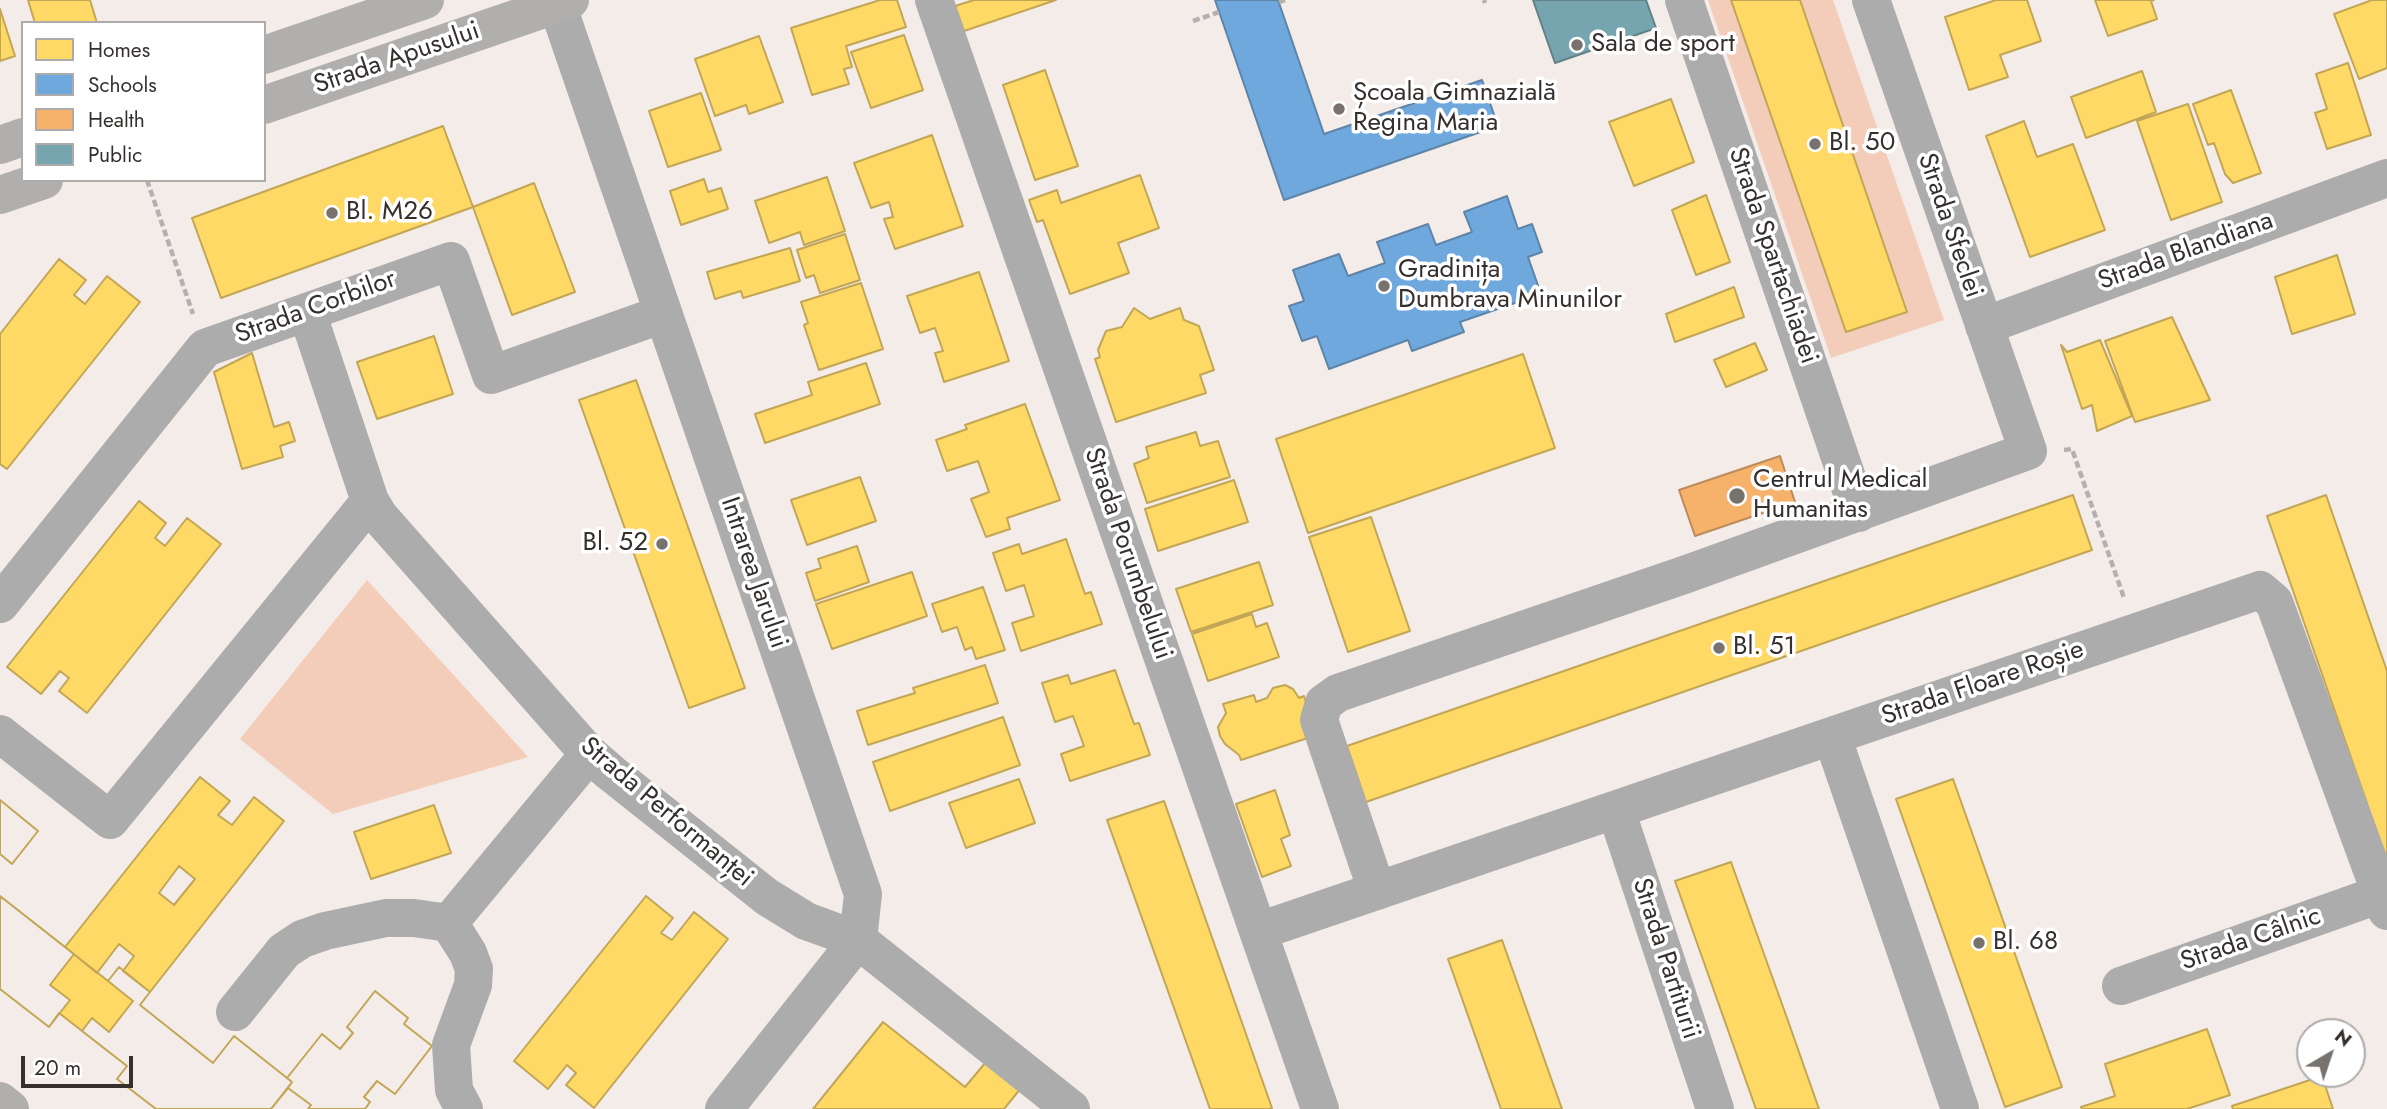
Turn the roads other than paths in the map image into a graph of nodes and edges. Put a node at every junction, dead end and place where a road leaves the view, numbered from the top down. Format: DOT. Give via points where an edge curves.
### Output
graph roads {
  1 [pos="425,0"];
  2 [pos="934,0"];
  3 [pos="1684,0"];
  4 [pos="1871,0"];
  5 [pos="564,2"];
  6 [pos="266,54"];
  7 [pos="266,104"];
  8 [pos="21,138"];
  9 [pos="0,145"];
  10 [pos="2387,178"];
  11 [pos="38,182"];
  12 [pos="0,195"];
  13 [pos="307,312"];
  14 [pos="663,314"];
  15 [pos="1984,326"];
  16 [pos="370,500"];
  17 [pos="1859,513"];
  18 [pos="0,604"];
  19 [pos="0,734"];
  20 [pos="1832,736"];
  21 [pos="589,754"];
  22 [pos="1616,810"];
  23 [pos="1377,891"];
  24 [pos="2384,903"];
  25 [pos="449,923"];
  26 [pos="1259,932"];
  27 [pos="858,940"];
  28 [pos="2121,986"];
  29 [pos="236,1012"];
  30 [pos="0,1101"];
  31 [pos="10,1109"];
  32 [pos="464,1109"];
  33 [pos="724,1109"];
  34 [pos="1071,1109"];
  35 [pos="1320,1109"];
  36 [pos="1715,1109"];
  37 [pos="1961,1109"];
  1 -- 6 [label="main road, Strada Apusului"];
  2 -- 26 [label="street, Strada Porumbelului"];
  3 -- 17 [label="street, Strada Spartachiadei"];
  4 -- 15 [label="street, Strada Sfeclei"];
  5 -- 7 [label="main road, Strada Apusului"];
  5 -- 14 [label="street, Intrarea Jarului"];
  8 -- 9 [label="main road"];
  10 -- 15 [label="street, Strada Blandiana"];
  11 -- 12 [label="main road"];
  13 -- 14 [label="street, Strada Corbilor" via="451,261 492,375"];
  13 -- 16 [label="street, Strada Performanței"];
  13 -- 18 [label="street, Strada Corbilor" via="205,348"];
  14 -- 27 [label="street, Intrarea Jarului" via="863,894"];
  15 -- 17 [label="street, Strada Sfeclei" via="2028,451"];
  16 -- 19 [label="street" via="110,820"];
  16 -- 21 [label="street, Strada Performanței" via="379,516"];
  17 -- 23 [label="street" via="1338,693 1324,703 1319,720"];
  20 -- 22 [label="street, Strada Floare Roșie"];
  20 -- 24 [label="street, Strada Floare Roșie" via="2260,590 2274,602"];
  20 -- 37 [label="street"];
  21 -- 25 [label="street"];
  21 -- 27 [label="street, Strada Performanței" via="767,897 806,921"];
  22 -- 23 [label="street, Strada Floare Roșie"];
  22 -- 36 [label="street, Strada Partiturii"];
  23 -- 26 [label="street, Strada Floare Roșie"];
  24 -- 28 [label="street, Strada Câlnic"];
  25 -- 29 [label="street" via="386,918 302,939 284,951"];
  25 -- 32 [label="street" via="474,969 474,985 451,1045 454,1090"];
  26 -- 35 [label="street, Strada Porumbelului"];
  27 -- 33 [label="street"];
  27 -- 34 [label="street, Strada Performanței"];
  30 -- 31 [label="main road"];
}
